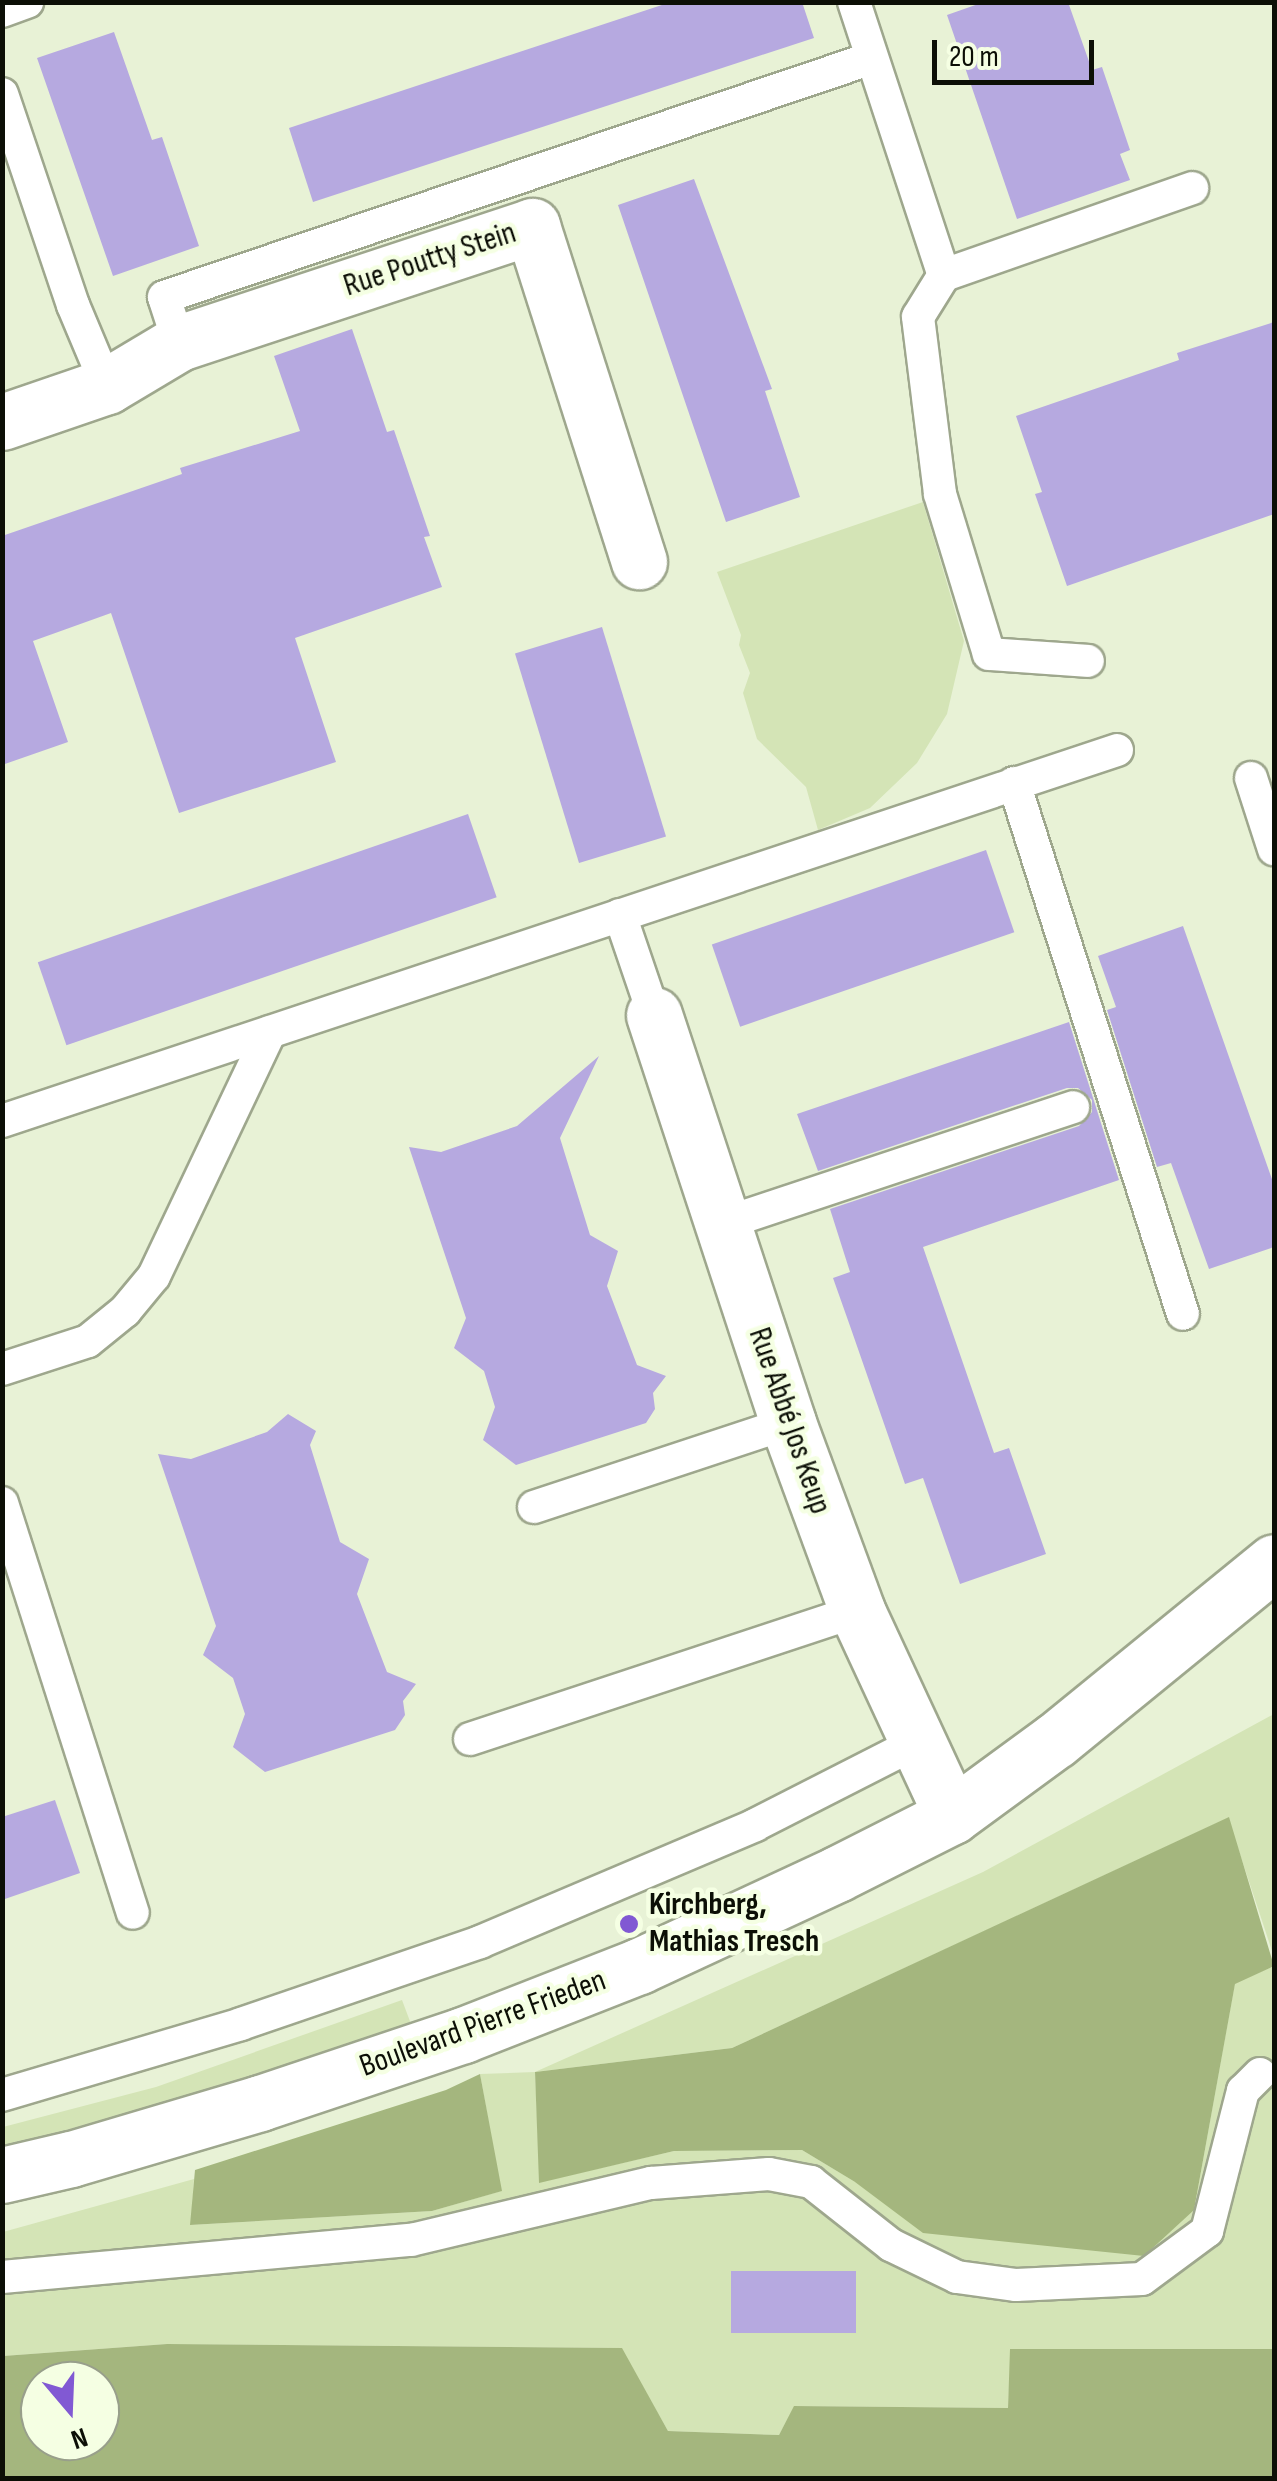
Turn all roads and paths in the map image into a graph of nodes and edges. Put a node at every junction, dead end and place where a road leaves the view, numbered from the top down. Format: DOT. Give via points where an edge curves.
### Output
graph roads {
  1 [pos="27,2"];
  2 [pos="854,2"];
  3 [pos="2,11"];
  4 [pos="872,58"];
  5 [pos="2,94"];
  6 [pos="1192,188"];
  7 [pos="944,275"];
  8 [pos="179,343"];
  9 [pos="108,386"];
  10 [pos="2,422"];
  11 [pos="640,562"];
  12 [pos="1088,661"];
  13 [pos="1117,750"];
  14 [pos="1251,778"];
  15 [pos="1014,783"];
  16 [pos="1274,849"];
  17 [pos="620,916"];
  18 [pos="654,1015"];
  19 [pos="270,1032"];
  20 [pos="1073,1108"];
  21 [pos="2,1121"];
  22 [pos="722,1224"];
  23 [pos="1183,1314"];
  24 [pos="2,1369"];
  25 [pos="788,1423"];
  26 [pos="2,1503"];
  27 [pos="534,1506"];
  28 [pos="1274,1562"];
  29 [pos="856,1611"];
  30 [pos="470,1739"];
  31 [pos="916,1742"];
  32 [pos="952,1816"];
  33 [pos="133,1913"];
  34 [pos="1260,2074"];
  35 [pos="2,2095"];
  36 [pos="2,2175"];
  37 [pos="2,2277"];
  1 -- 3 [label="lane"];
  2 -- 4 [label="lane"];
  4 -- 7 [label="lane"];
  4 -- 8 [label="lane" via="164,297"];
  5 -- 9 [label="lane" via="72,305"];
  6 -- 7 [label="lane"];
  7 -- 12 [label="lane" via="918,317 940,494 989,654"];
  8 -- 9 [label="street, Rue Poutty Stein"];
  8 -- 11 [label="street, Rue Poutty Stein" via="532,226"];
  9 -- 10 [label="street, Rue Poutty Stein"];
  13 -- 15 [label="lane"];
  14 -- 16 [label="lane"];
  15 -- 17 [label="lane"];
  15 -- 23 [label="lane"];
  17 -- 18 [label="lane"];
  17 -- 19 [label="lane"];
  18 -- 22 [label="street, Rue Abbé Jos Keup"];
  19 -- 21 [label="lane"];
  19 -- 24 [label="lane" via="154,1276 88,1341"];
  20 -- 22 [label="lane"];
  22 -- 25 [label="street, Rue Abbé Jos Keup"];
  25 -- 27 [label="lane"];
  25 -- 29 [label="street, Rue Abbé Jos Keup"];
  26 -- 33 [label="lane"];
  28 -- 32 [label="street, Boulevard Pierre Frieden"];
  29 -- 30 [label="lane"];
  29 -- 31 [label="street, Rue Abbé Jos Keup"];
  31 -- 32 [label="street, Rue Abbé Jos Keup"];
  31 -- 35 [label="lane" via="755,1825 480,1942"];
  32 -- 36 [label="street, Boulevard Pierre Frieden" via="639,1966 463,2035 260,2103"];
  34 -- 37 [label="lane" via="1243,2091 1207,2231 1142,2279 1016,2285 957,2278 891,2245 811,2182 769,2174 652,2184 411,2240"];
}
